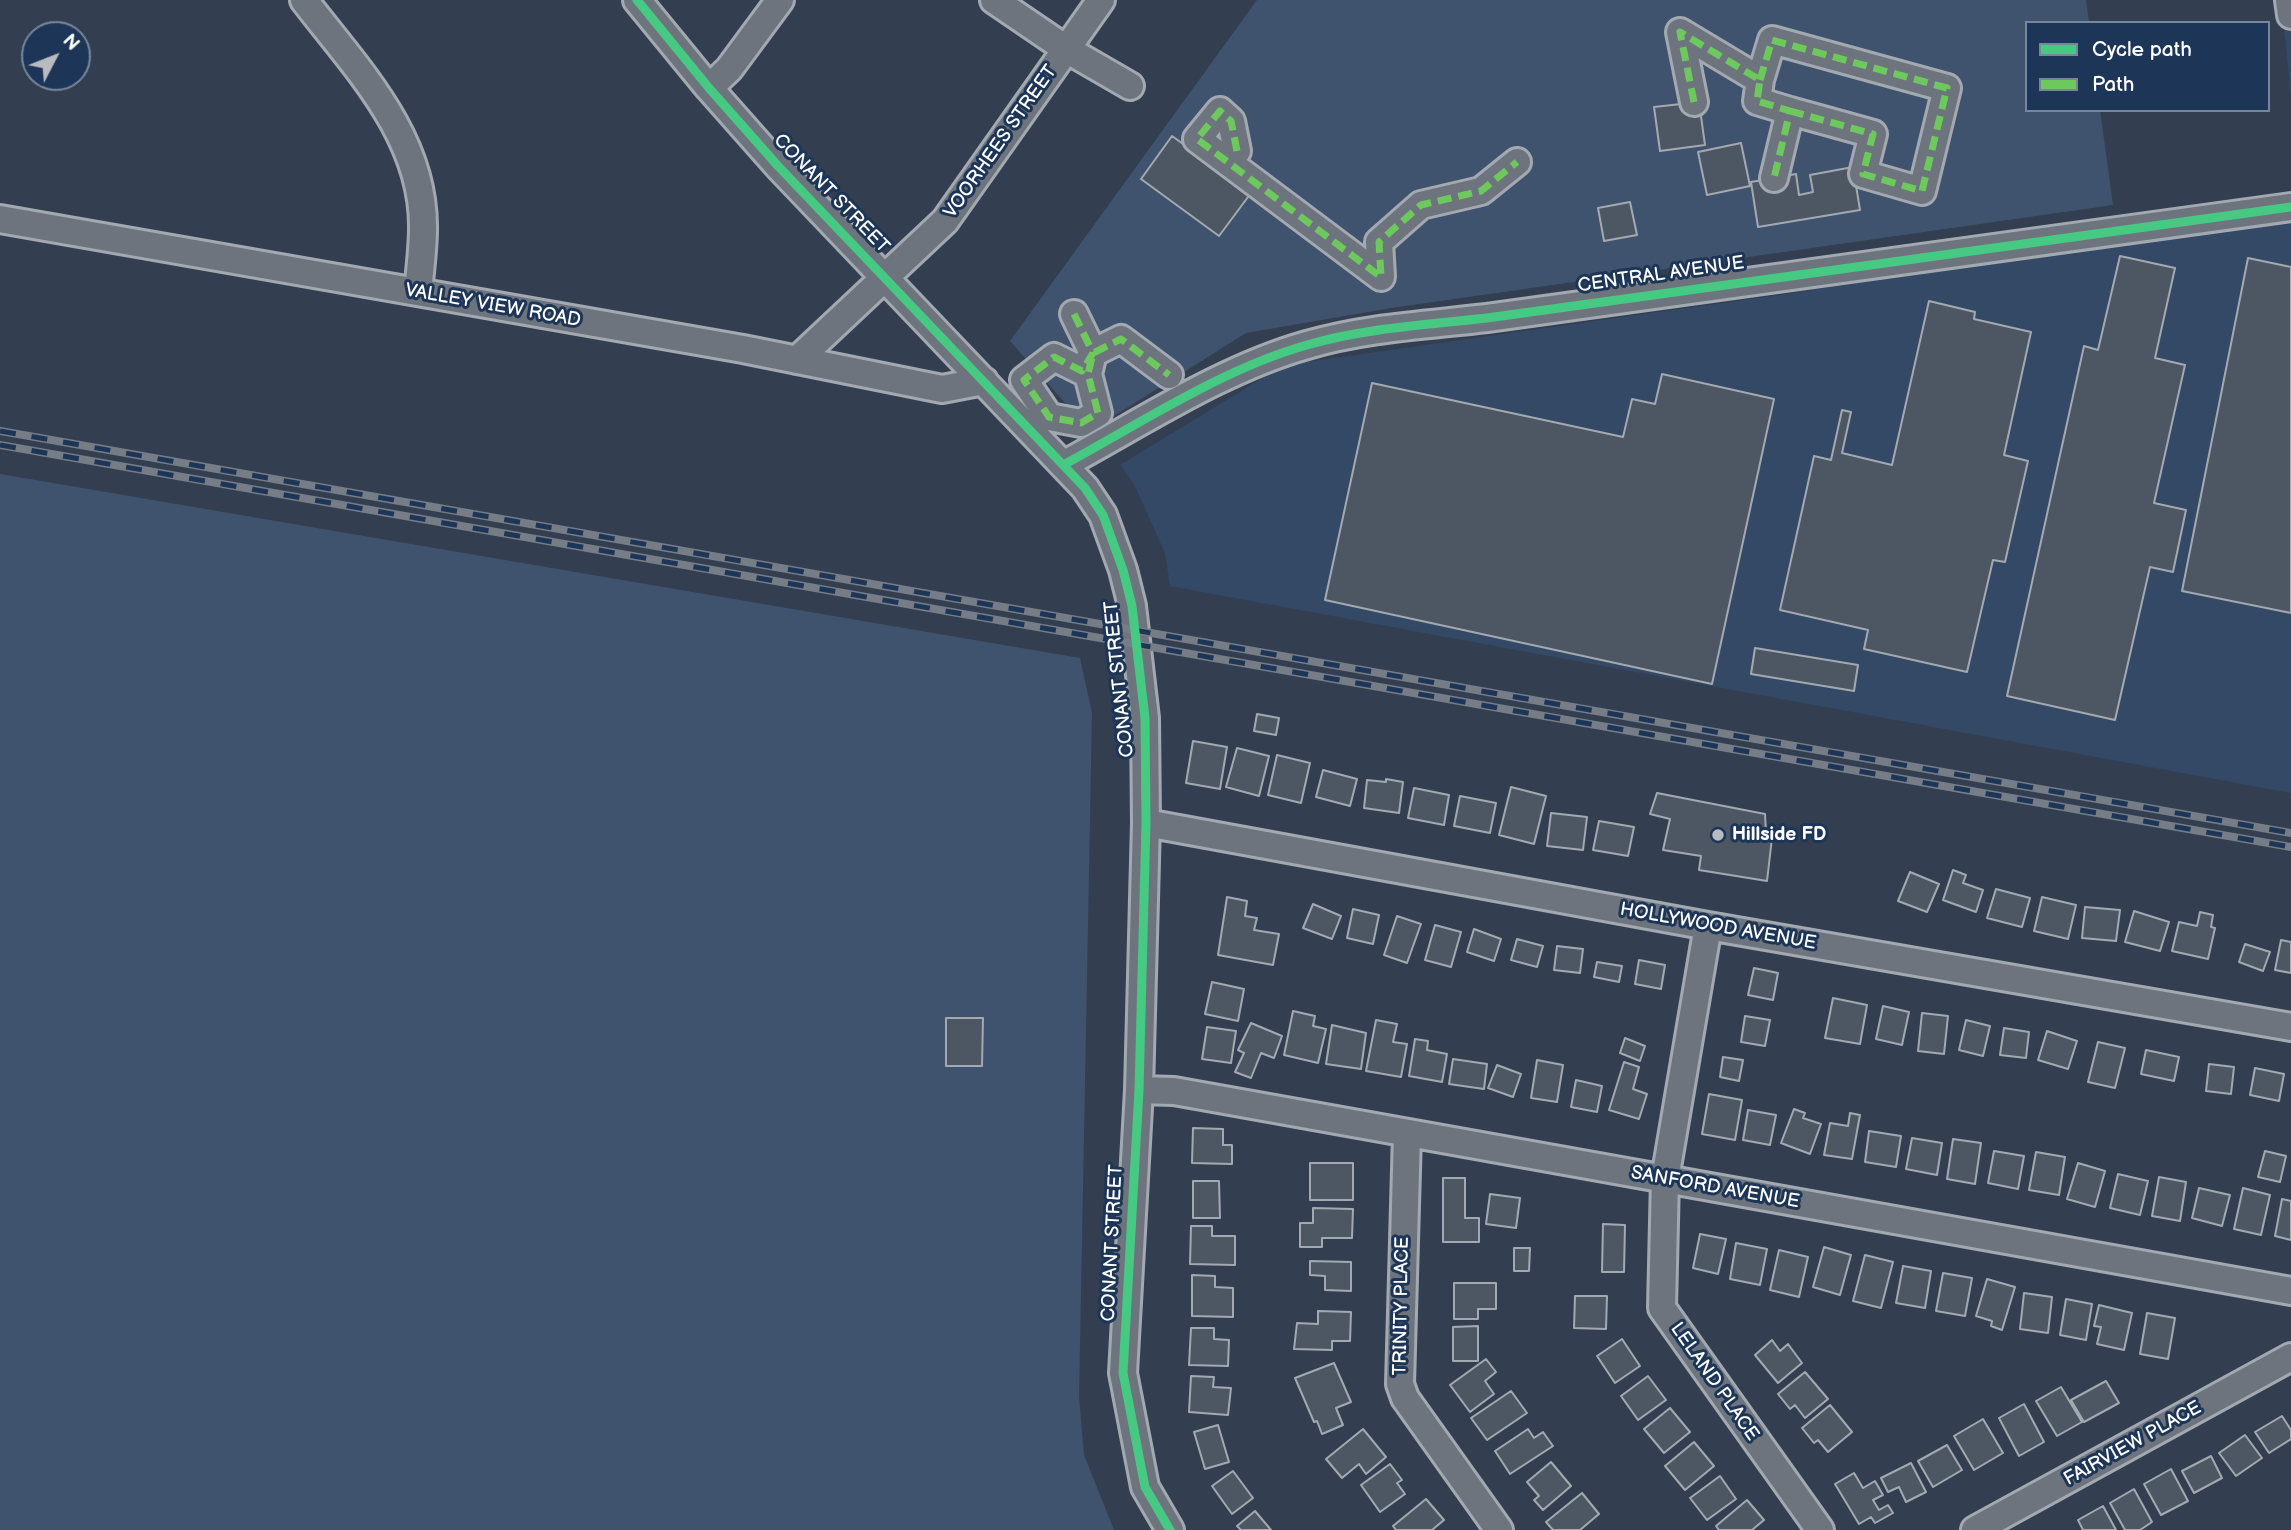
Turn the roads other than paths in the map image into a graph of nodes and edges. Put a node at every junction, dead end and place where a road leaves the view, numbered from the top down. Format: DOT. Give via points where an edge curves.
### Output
graph roads {
  1 [pos="304,0"];
  2 [pos="637,0"];
  3 [pos="780,0"];
  4 [pos="994,0"];
  5 [pos="1101,0"];
  6 [pos="2289,0"];
  7 [pos="2291,15"];
  8 [pos="1066,49"];
  9 [pos="1760,80"];
  10 [pos="1130,86"];
  11 [pos="709,88"];
  12 [pos="1694,102"];
  13 [pos="1790,111"];
  14 [pos="1237,151"];
  15 [pos="1517,162"];
  16 [pos="1774,178"];
  17 [pos="2291,207"];
  18 [pos="0,219"];
  19 [pos="886,277"];
  20 [pos="418,292"];
  21 [pos="1074,314"];
  22 [pos="797,360"];
  23 [pos="1169,375"];
  24 [pos="984,381"];
  25 [pos="1063,465"];
  26 [pos="1146,822"];
  27 [pos="1708,926"];
  28 [pos="2291,1027"];
  29 [pos="1139,1090"];
  30 [pos="1407,1134"];
  31 [pos="1665,1180"];
  32 [pos="2291,1291"];
  33 [pos="2291,1357"];
  34 [pos="1170,1530"];
  35 [pos="1499,1530"];
  36 [pos="1820,1530"];
  37 [pos="1975,1530"];
  1 -- 20 [label="street" via="390,113 406,144 423,226"];
  2 -- 11 [label="street, CONANT STREET"];
  3 -- 11 [label="street" via="729,69"];
  4 -- 8 [label="street"];
  5 -- 8 [label="street, VOORHEES STREET"];
  6 -- 7 [label="street"];
  8 -- 10 [label="street"];
  8 -- 19 [label="street, VOORHEES STREET" via="945,221"];
  9 -- 12 [label="street" via="1680,32"];
  9 -- 13 [label="street" via="1757,101"];
  9 -- 13 [label="street" via="1772,40 1947,88 1922,191 1863,174 1873,134"];
  11 -- 19 [label="street, CONANT STREET"];
  13 -- 16 [label="street"];
  14 -- 15 [label="street" via="1231,121 1220,111 1197,139 1381,277 1379,242 1421,205 1481,191"];
  17 -- 25 [label="street, CENTRAL AVENUE" via="1353,333 1260,361 1205,386"];
  18 -- 20 [label="street, VALLEY VIEW ROAD"];
  19 -- 22 [label="street, VOORHEES STREET"];
  19 -- 24 [label="street, CONANT STREET"];
  20 -- 22 [label="street, VALLEY VIEW ROAD"];
  21 -- 23 [label="street" via="1093,353 1121,339"];
  22 -- 24 [label="street, VALLEY VIEW ROAD" via="942,389"];
  24 -- 25 [label="street, CONANT STREET"];
  25 -- 26 [label="street, CONANT STREET" via="1103,515 1124,570 1145,718"];
  26 -- 27 [label="street, HOLLYWOOD AVENUE"];
  26 -- 29 [label="street, CONANT STREET"];
  27 -- 28 [label="street, HOLLYWOOD AVENUE"];
  27 -- 31 [label="street, LELAND PLACE"];
  29 -- 30 [label="street, SANFORD AVENUE" via="1174,1091"];
  29 -- 34 [label="street, CONANT STREET" via="1123,1373 1145,1487"];
  30 -- 31 [label="street, SANFORD AVENUE"];
  30 -- 35 [label="street, TRINITY PLACE" via="1400,1384 1415,1414"];
  31 -- 32 [label="street, SANFORD AVENUE"];
  31 -- 36 [label="street, LELAND PLACE" via="1662,1308"];
  33 -- 37 [label="street, FAIRVIEW PLACE"];
}
